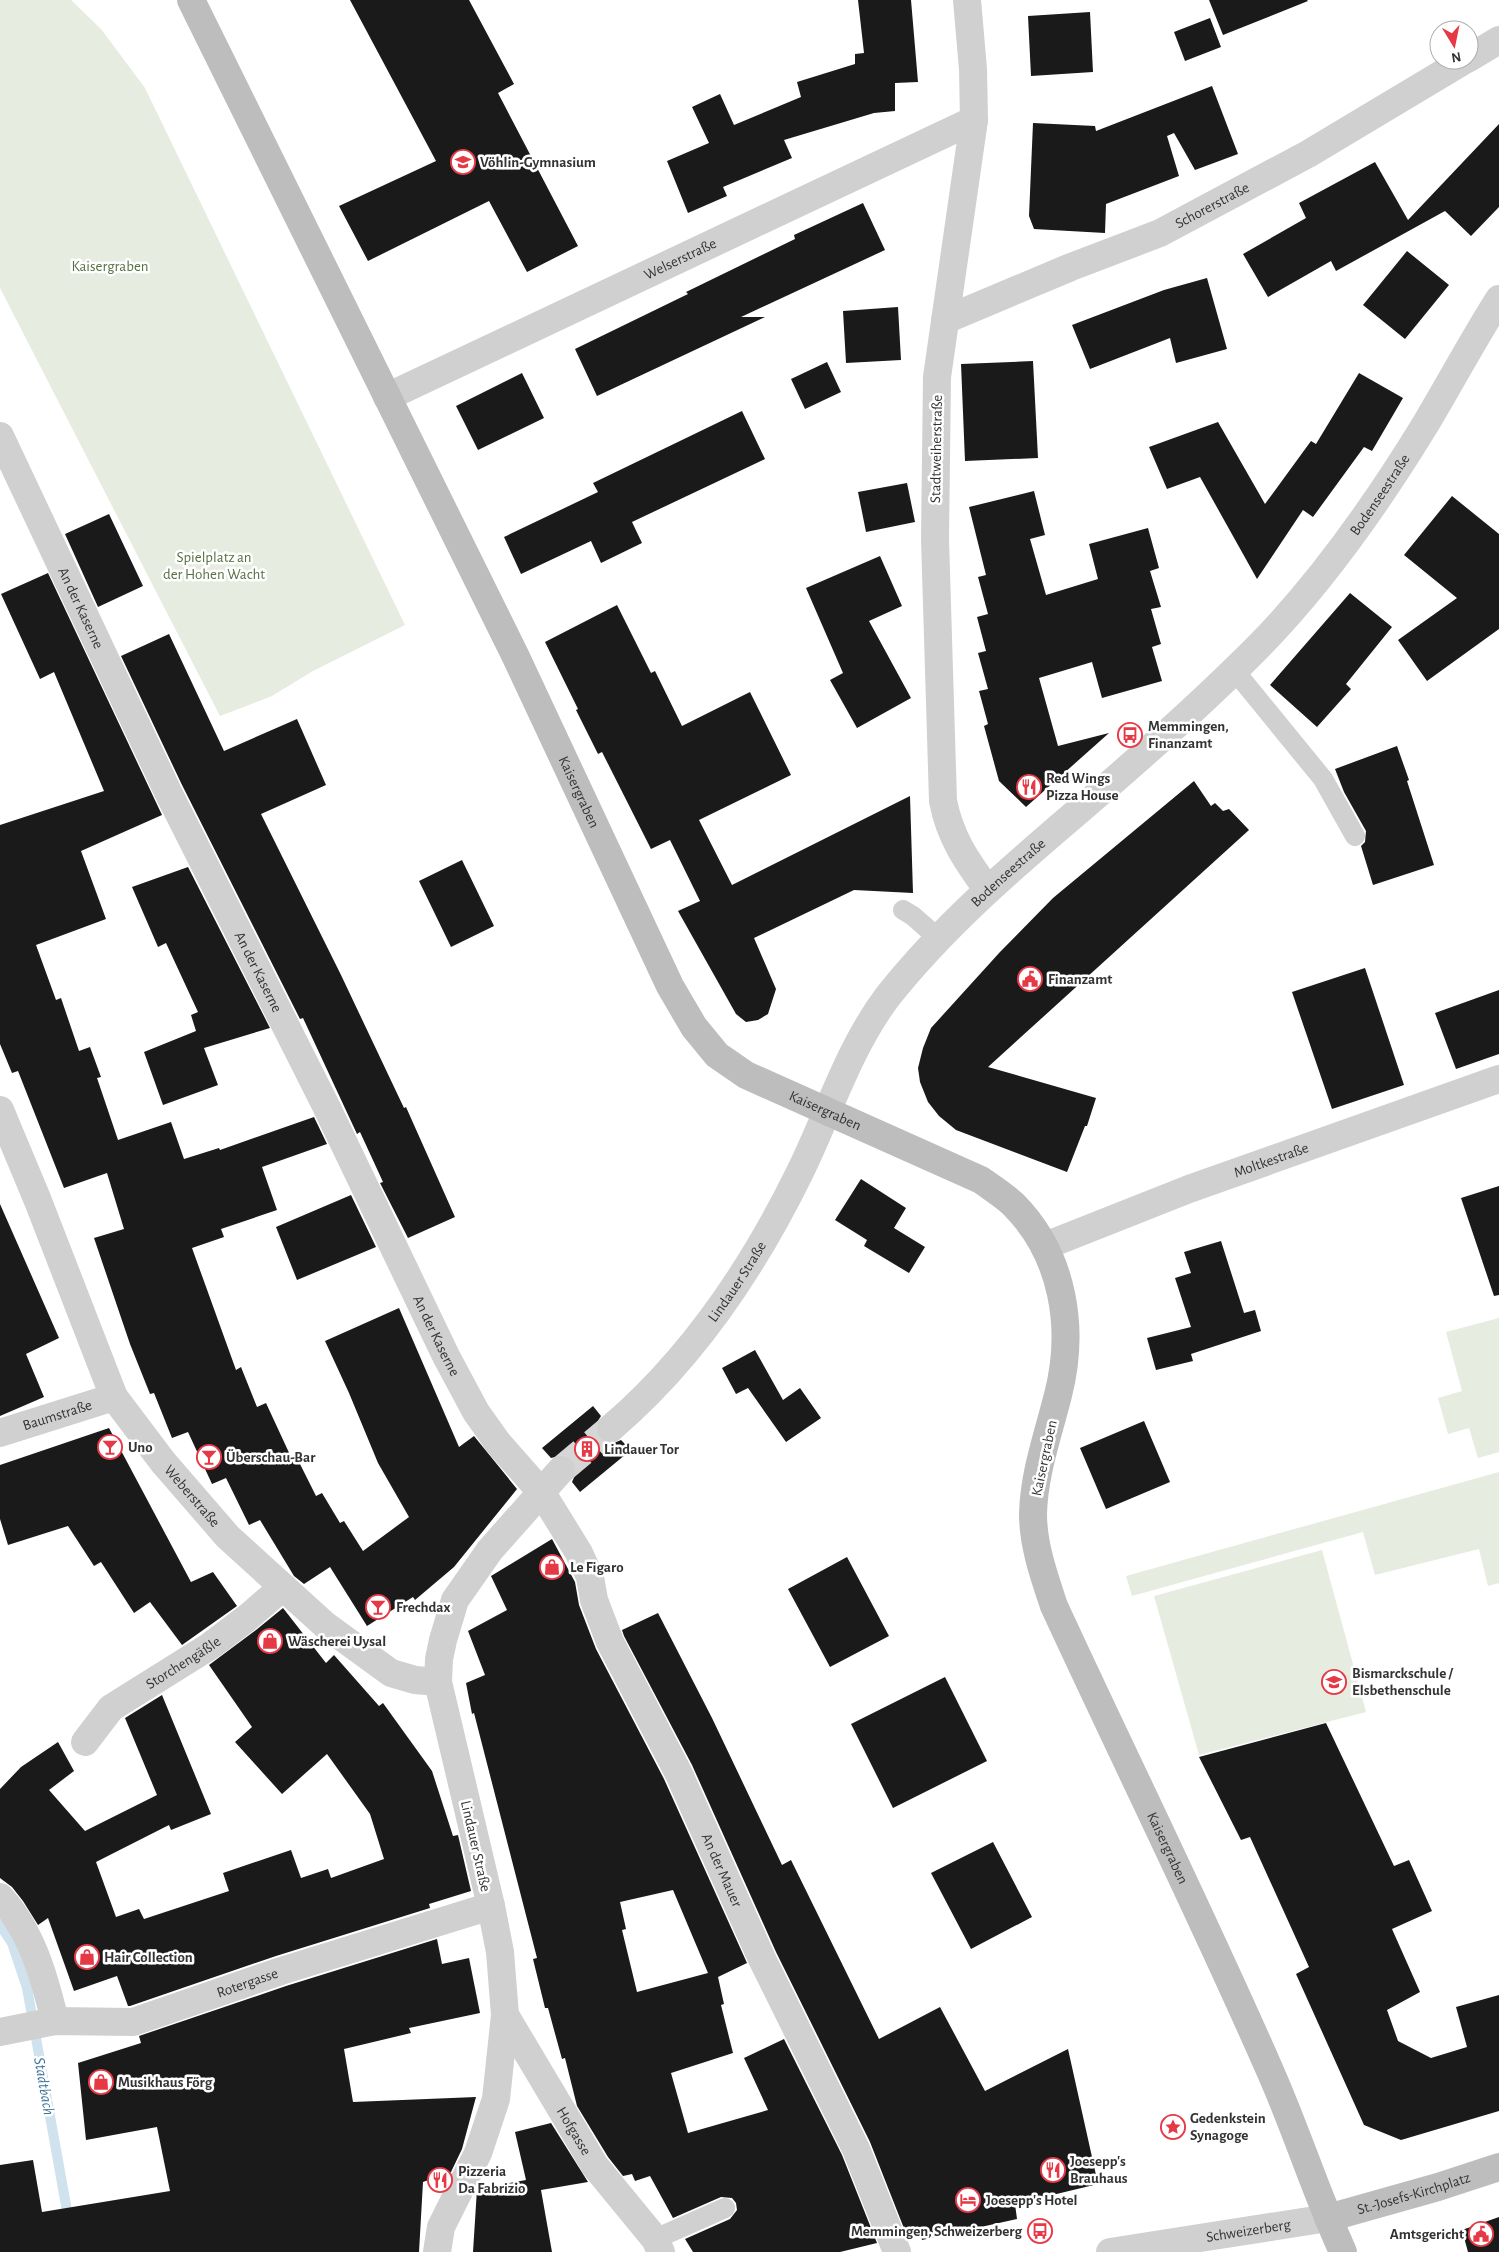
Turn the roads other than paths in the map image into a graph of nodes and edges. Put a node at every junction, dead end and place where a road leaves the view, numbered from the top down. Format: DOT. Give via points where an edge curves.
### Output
graph roads {
  1 [pos="191,0"];
  2 [pos="966,0"];
  3 [pos="1499,40"];
  4 [pos="1479,52"];
  5 [pos="1448,70"];
  6 [pos="974,120"];
  7 [pos="1499,299"];
  8 [pos="945,320"];
  9 [pos="387,397"];
  10 [pos="0,436"];
  11 [pos="1234,670"];
  12 [pos="1355,836"];
  13 [pos="987,889"];
  14 [pos="902,910"];
  15 [pos="938,938"];
  16 [pos="1499,1080"];
  17 [pos="828,1111"];
  18 [pos="3,1127"];
  19 [pos="1045,1246"];
  20 [pos="114,1397"];
  21 [pos="611,1428"];
  22 [pos="0,1433"];
  23 [pos="561,1470"];
  24 [pos="542,1493"];
  25 [pos="284,1587"];
  26 [pos="438,1682"];
  27 [pos="85,1742"];
  28 [pos="0,1897"];
  29 [pos="491,1906"];
  30 [pos="505,2015"];
  31 [pos="51,2021"];
  32 [pos="9,2030"];
  33 [pos="1499,2167"];
  34 [pos="725,2208"];
  35 [pos="1328,2218"];
  36 [pos="658,2245"];
  37 [pos="437,2252"];
  38 [pos="897,2252"];
  39 [pos="1110,2252"];
  40 [pos="1343,2252"];
  1 -- 9 [label="street, Kaisergraben"];
  2 -- 6 [label="street, Stadtweiherstraße"];
  3 -- 4 [label="street"];
  5 -- 8 [label="street, Schorerstraße" via="1308,154 1160,233"];
  6 -- 8 [label="street, Stadtweiherstraße"];
  6 -- 9 [label="street, Welserstraße"];
  7 -- 11 [label="street, Bodenseestraße" via="1380,495 1297,604"];
  8 -- 13 [label="street, Stadtweiherstraße" via="937,376 935,453 943,801 947,823 958,845"];
  9 -- 17 [label="street, Kaisergraben" via="514,655 670,986 694,1027 717,1055 746,1075"];
  10 -- 24 [label="street, An der Kaserne" via="168,792 326,1106 446,1356 487,1428"];
  11 -- 12 [label="lane" via="1323,779"];
  11 -- 13 [label="street, Bodenseestraße" via="1120,776"];
  13 -- 15 [label="street, Bodenseestraße"];
  14 -- 15 [label="lane"];
  15 -- 17 [label="street, Bodenseestraße" via="886,1000 846,1065"];
  16 -- 19 [label="street, Moltkestraße" via="1189,1189"];
  17 -- 19 [label="street, Kaisergraben" via="981,1180 1014,1206"];
  17 -- 21 [label="street, Lindauer Straße" via="800,1174 723,1306 684,1356 640,1403"];
  18 -- 20 [label="street, Weberstraße" via="38,1201"];
  19 -- 35 [label="street, Kaisergraben" via="1060,1284 1066,1346 1058,1393 1042,1451 1033,1515 1043,1572 1054,1606 1268,2065"];
  20 -- 22 [label="street, Baumstraße"];
  20 -- 25 [label="street, Weberstraße" via="163,1462 228,1537"];
  23 -- 24 [label="street, Lindauer Straße"];
  24 -- 26 [label="street, Lindauer Straße" via="490,1550 455,1600 443,1640"];
  24 -- 38 [label="street, An der Mauer" via="579,1553 610,1642 678,1772 762,1959 856,2149"];
  25 -- 26 [label="street, Weberstraße" via="325,1625 391,1673"];
  25 -- 27 [label="street, Storchengäßle" via="210,1646 111,1708"];
  26 -- 29 [label="street, Lindauer Straße"];
  28 -- 31 [label="street" via="13,1911 35,1950"];
  29 -- 30 [label="street, Lindauer Straße" via="500,1952"];
  29 -- 31 [label="street, Rotergasse" via="281,1971 133,2022"];
  30 -- 36 [label="street, Hofgasse" via="595,2166"];
  30 -- 37 [label="street, Lindauer Straße" via="496,2099 478,2153 441,2228"];
  31 -- 32 [label="street, Rotergasse"];
  33 -- 35 [label="street, St.-Josefs-Kirchplatz"];
  34 -- 36 [label="lane, Hofgasse"];
  35 -- 39 [label="street, Schweizerberg"];
  35 -- 40 [label="street, Kaisergraben"];
}
